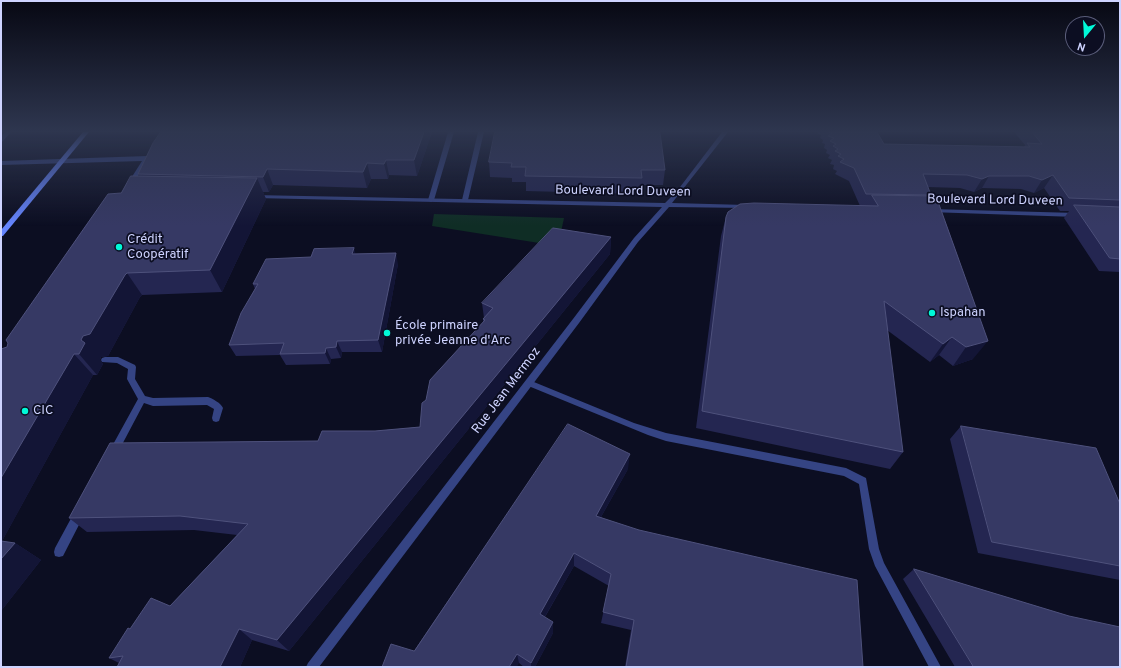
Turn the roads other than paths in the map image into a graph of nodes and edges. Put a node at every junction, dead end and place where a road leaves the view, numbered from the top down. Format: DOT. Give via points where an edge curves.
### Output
graph roads {
  1 [pos="60,163"];
  2 [pos="143,163"];
  3 [pos="442,163"];
  4 [pos="474,163"];
  5 [pos="700,163"];
  6 [pos="126,191"];
  7 [pos="252,196"];
  8 [pos="431,200"];
  9 [pos="465,200"];
  10 [pos="666,206"];
  11 [pos="756,207"];
  12 [pos="922,211"];
  13 [pos="1080,215"];
  14 [pos="1,234"];
  15 [pos="105,360"];
  16 [pos="529,383"];
  17 [pos="142,399"];
  18 [pos="216,418"];
  19 [pos="108,462"];
  20 [pos="85,503"];
  21 [pos="59,552"];
  22 [pos="312,667"];
  23 [pos="935,667"];
  1 -- 14 [label="main road"];
  2 -- 6 [label="street"];
  3 -- 8 [label="street"];
  4 -- 9 [label="street"];
  5 -- 10 [label="street, Rue Jean Mermoz"];
  7 -- 8 [label="street, Boulevard Lord Duveen"];
  8 -- 9 [label="street, Boulevard Lord Duveen"];
  9 -- 10 [label="street, Boulevard Lord Duveen"];
  10 -- 11 [label="street, Boulevard Lord Duveen"];
  10 -- 16 [label="street, Rue Jean Mermoz" via="636,240"];
  12 -- 13 [label="street, Boulevard Lord Duveen"];
  15 -- 17 [label="street" via="118,360 132,367 131,379"];
  16 -- 22 [label="street, Rue Jean Mermoz"];
  16 -- 23 [label="street" via="647,432 846,472 858,477 863,481 874,548 880,566"];
  17 -- 18 [label="street" via="153,402 208,402 218,408"];
  17 -- 19 [label="street"];
  20 -- 21 [label="street"];
}
